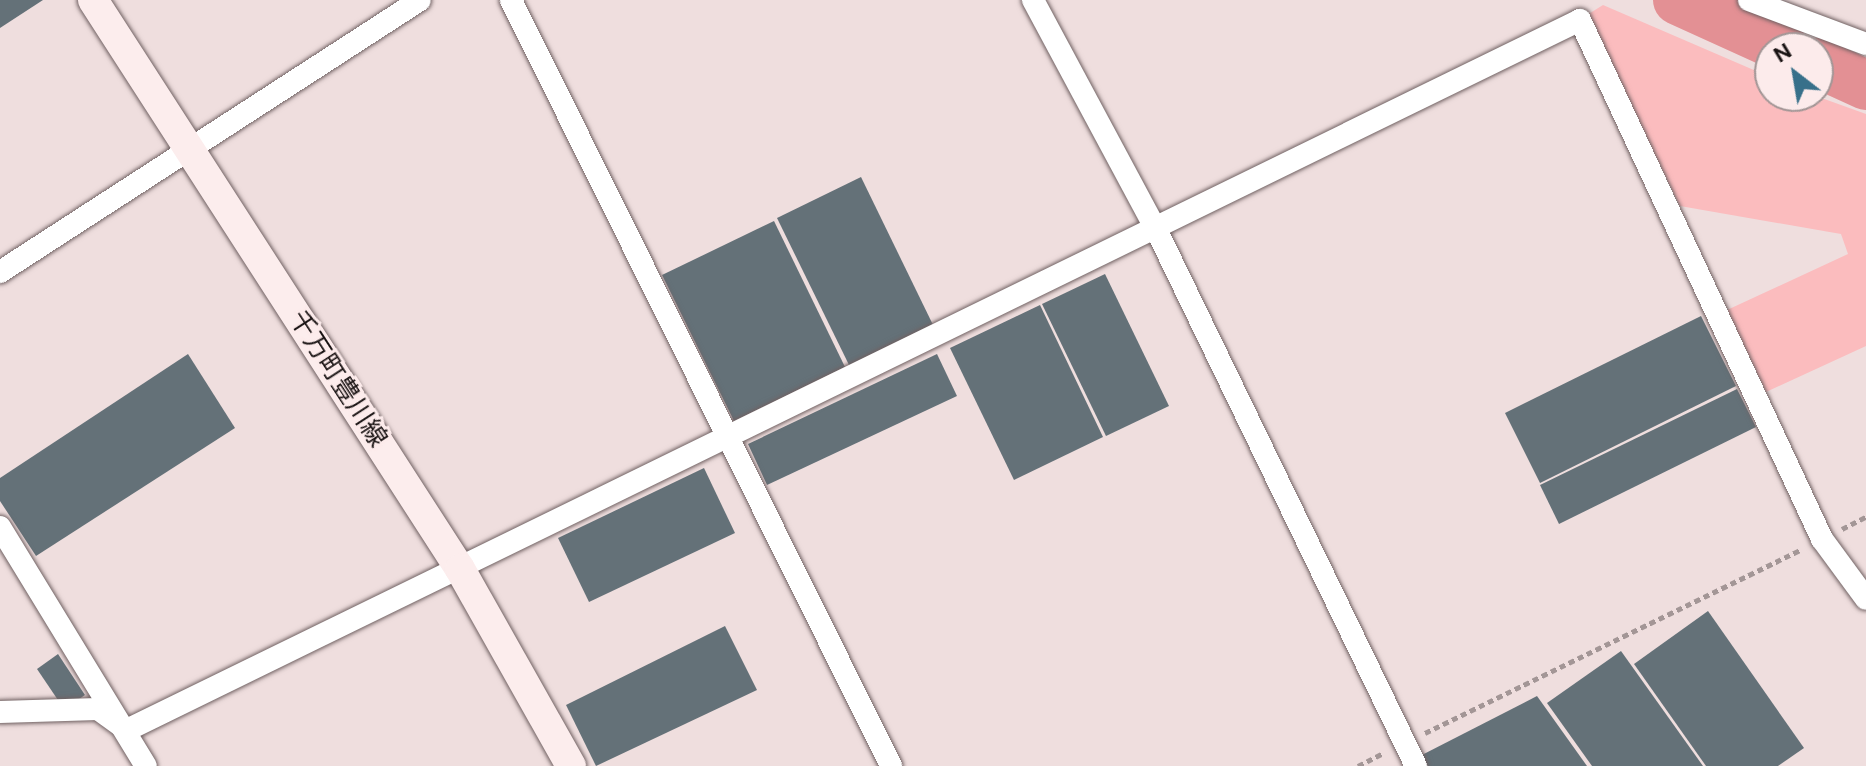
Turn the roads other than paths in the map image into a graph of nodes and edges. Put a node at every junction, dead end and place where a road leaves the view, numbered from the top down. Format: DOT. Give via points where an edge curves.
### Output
graph roads {
  1 [pos="93,0"];
  2 [pos="420,0"];
  3 [pos="511,0"];
  4 [pos="1033,0"];
  5 [pos="1749,0"];
  6 [pos="1866,44"];
  7 [pos="190,146"];
  8 [pos="1156,229"];
  9 [pos="0,272"];
  10 [pos="730,437"];
  11 [pos="0,527"];
  12 [pos="460,569"];
  13 [pos="1866,599"];
  14 [pos="0,712"];
  15 [pos="127,730"];
  16 [pos="146,766"];
  17 [pos="571,766"];
  18 [pos="891,766"];
  19 [pos="1416,766"];
  1 -- 7 [label="main road, 千万町豊川線"];
  2 -- 7 [label="street"];
  3 -- 10 [label="street"];
  4 -- 8 [label="street"];
  5 -- 6 [label="street"];
  7 -- 9 [label="street"];
  7 -- 12 [label="main road, 千万町豊川線"];
  8 -- 10 [label="street"];
  8 -- 13 [label="street" via="1580,20 1822,539"];
  8 -- 19 [label="street"];
  10 -- 12 [label="street"];
  10 -- 18 [label="street"];
  11 -- 15 [label="street"];
  12 -- 15 [label="street"];
  12 -- 17 [label="main road, 千万町豊川線"];
  14 -- 15 [label="street" via="98,709"];
  15 -- 16 [label="street"];
}
